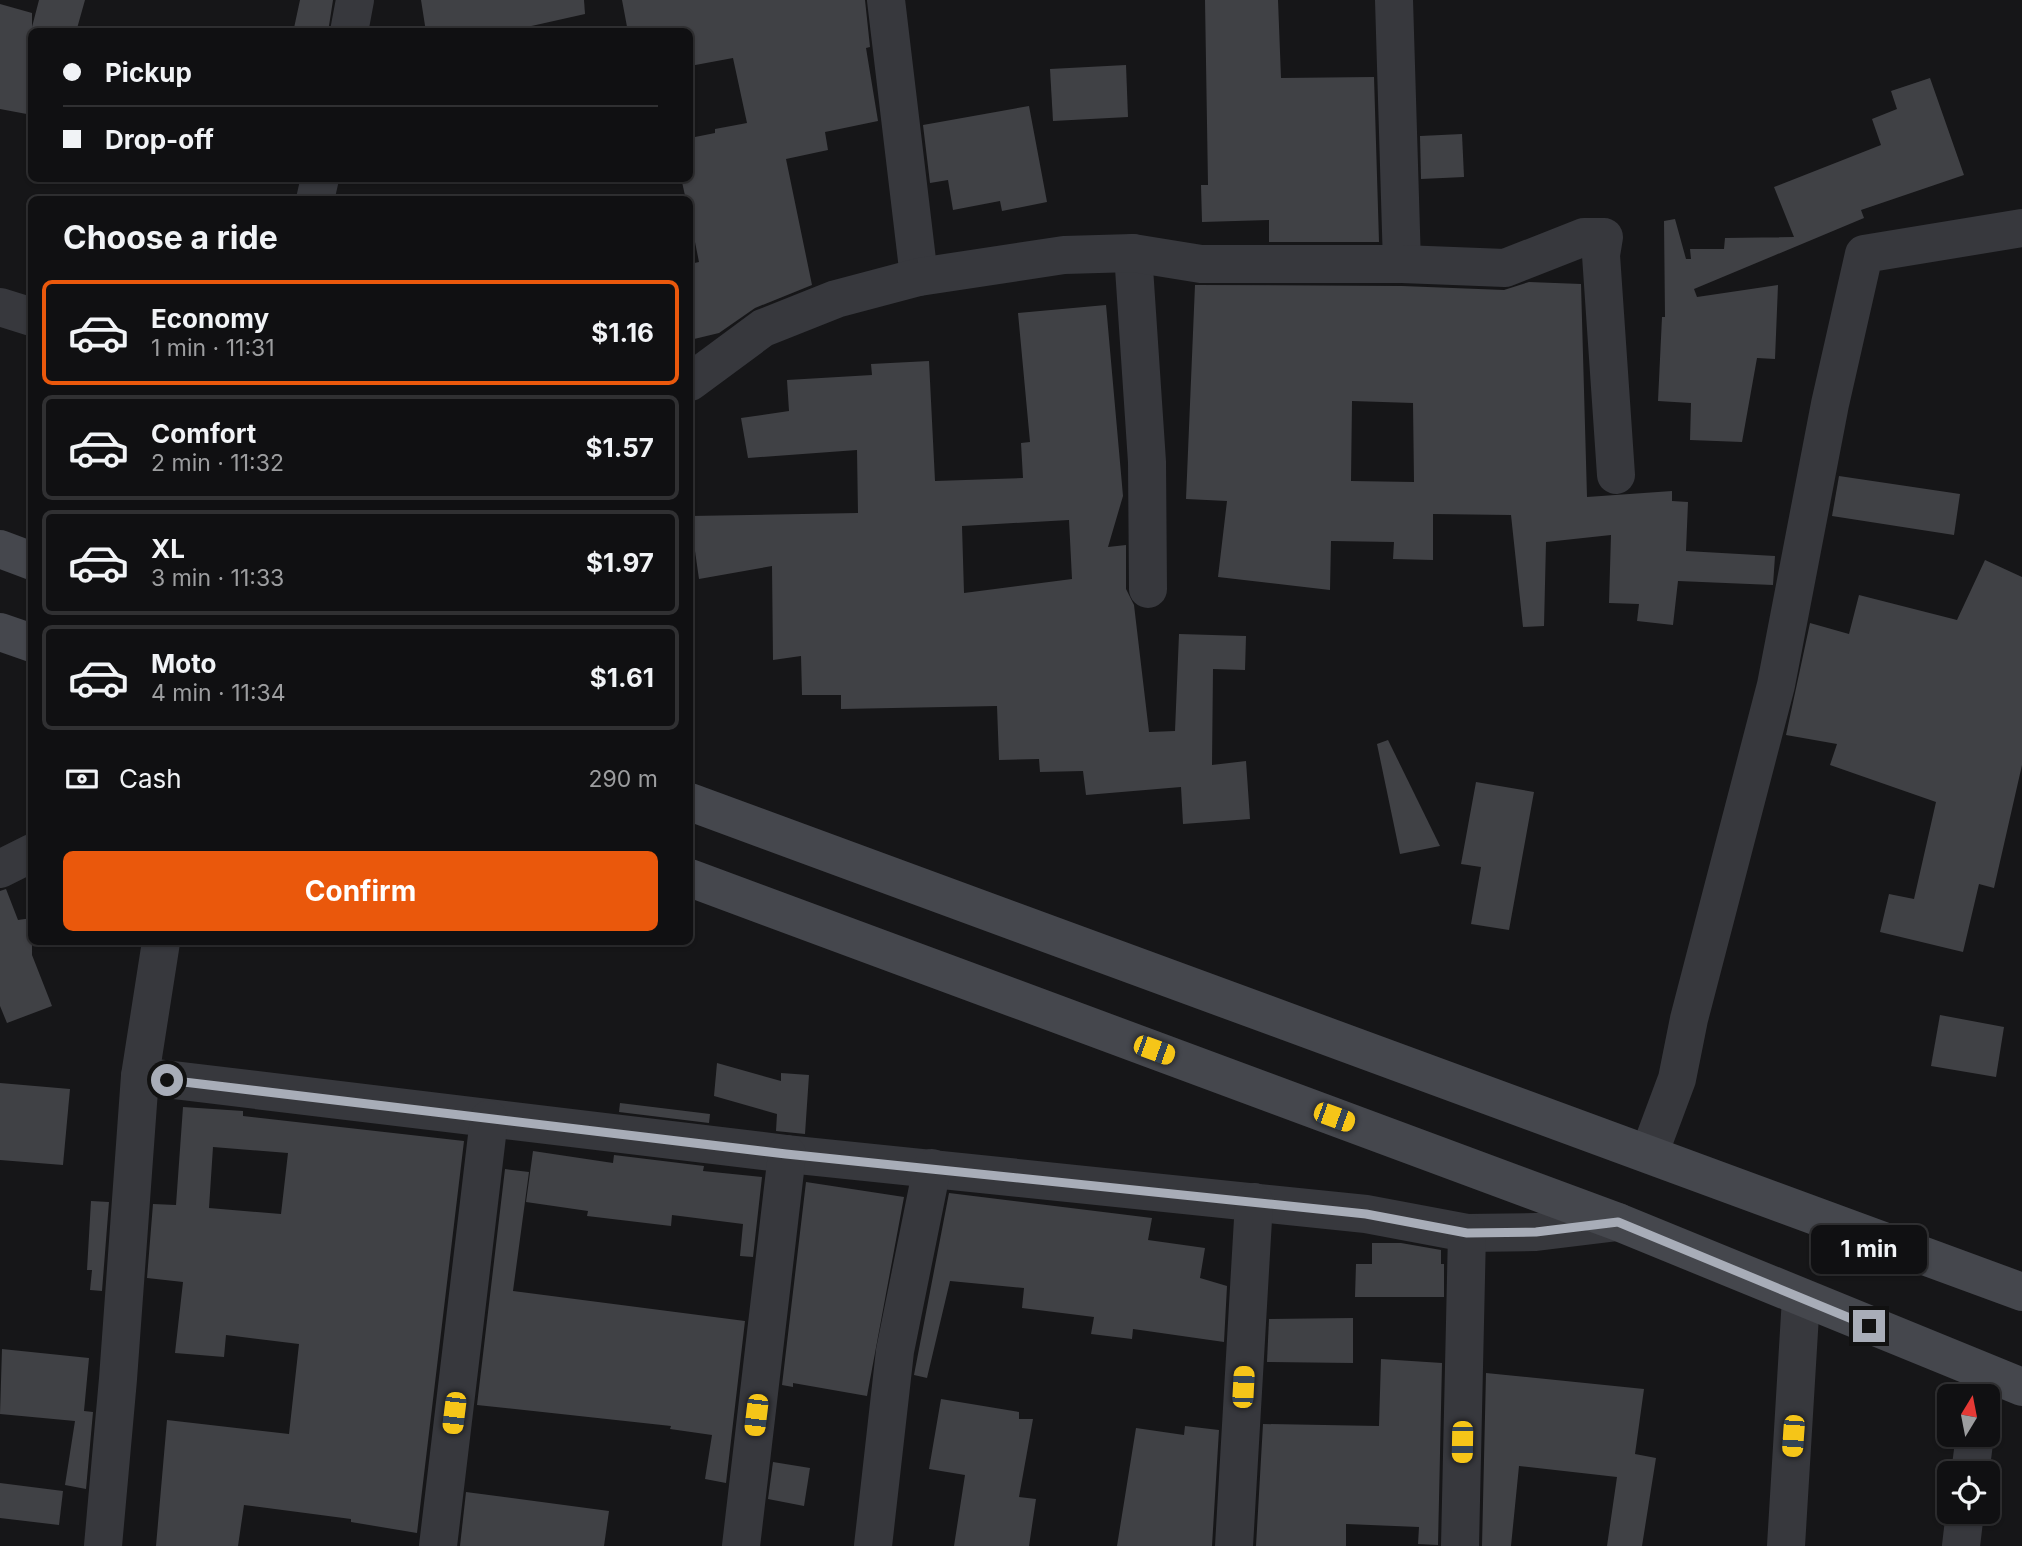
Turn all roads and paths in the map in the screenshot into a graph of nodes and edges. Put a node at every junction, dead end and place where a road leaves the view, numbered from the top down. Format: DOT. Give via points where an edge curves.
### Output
graph roads {
  1 [pos="355,0"];
  2 [pos="886,0"];
  3 [pos="1394,0"];
  4 [pos="350,28"];
  5 [pos="2022,228"];
  6 [pos="1133,253"];
  7 [pos="1402,264"];
  8 [pos="919,277"];
  9 [pos="0,307"];
  10 [pos="28,316"];
  11 [pos="693,380"];
  12 [pos="1616,475"];
  13 [pos="0,549"];
  14 [pos="28,560"];
  15 [pos="1148,589"];
  16 [pos="0,632"];
  17 [pos="28,642"];
  18 [pos="693,803"];
  19 [pos="28,855"];
  20 [pos="0,869"];
  21 [pos="693,879"];
  22 [pos="161,945"];
  23 [pos="140,1076"];
  24 [pos="489,1119"];
  25 [pos="786,1154"];
  26 [pos="1649,1154"];
  27 [pos="932,1168"];
  28 [pos="1254,1202"];
  29 [pos="1618,1222"];
  30 [pos="1467,1233"];
  31 [pos="2022,1292"];
  32 [pos="1801,1297"];
  33 [pos="1980,1384"];
  34 [pos="2000,1386"];
  35 [pos="2022,1387"];
  36 [pos="1964,1524"];
  37 [pos="103,1546"];
  38 [pos="438,1546"];
  39 [pos="741,1546"];
  40 [pos="873,1546"];
  41 [pos="1234,1546"];
  42 [pos="1460,1546"];
  43 [pos="1786,1546"];
  44 [pos="1961,1546"];
  1 -- 4 [label="street"];
  2 -- 8 [label="street"];
  3 -- 7 [label="street"];
  5 -- 26 [label="street" via="1864,254 1776,685 1677,1079"];
  6 -- 7 [label="street" via="1201,264"];
  6 -- 8 [label="street" via="1063,255"];
  6 -- 15 [label="street" via="1147,462"];
  7 -- 12 [label="street" via="1506,268 1584,237 1604,237 1601,255"];
  8 -- 11 [label="street" via="836,299 763,328"];
  9 -- 10 [label="street"];
  13 -- 14 [label="main road"];
  16 -- 17 [label="main road"];
  18 -- 26 [label="main road"];
  19 -- 20 [label="street"];
  21 -- 29 [label="main road"];
  22 -- 23 [label="street"];
  23 -- 24 [label="street"];
  23 -- 37 [label="street"];
  24 -- 25 [label="street"];
  24 -- 38 [label="street"];
  25 -- 27 [label="street"];
  25 -- 39 [label="street"];
  26 -- 31 [label="main road"];
  27 -- 28 [label="street"];
  27 -- 40 [label="street" via="895,1352"];
  28 -- 30 [label="street" via="1366,1214"];
  28 -- 41 [label="street"];
  29 -- 30 [label="street" via="1536,1232"];
  29 -- 32 [label="main road"];
  30 -- 42 [label="street"];
  32 -- 33 [label="main road"];
  32 -- 43 [label="street"];
  34 -- 35 [label="main road"];
  36 -- 44 [label="street"];
}
